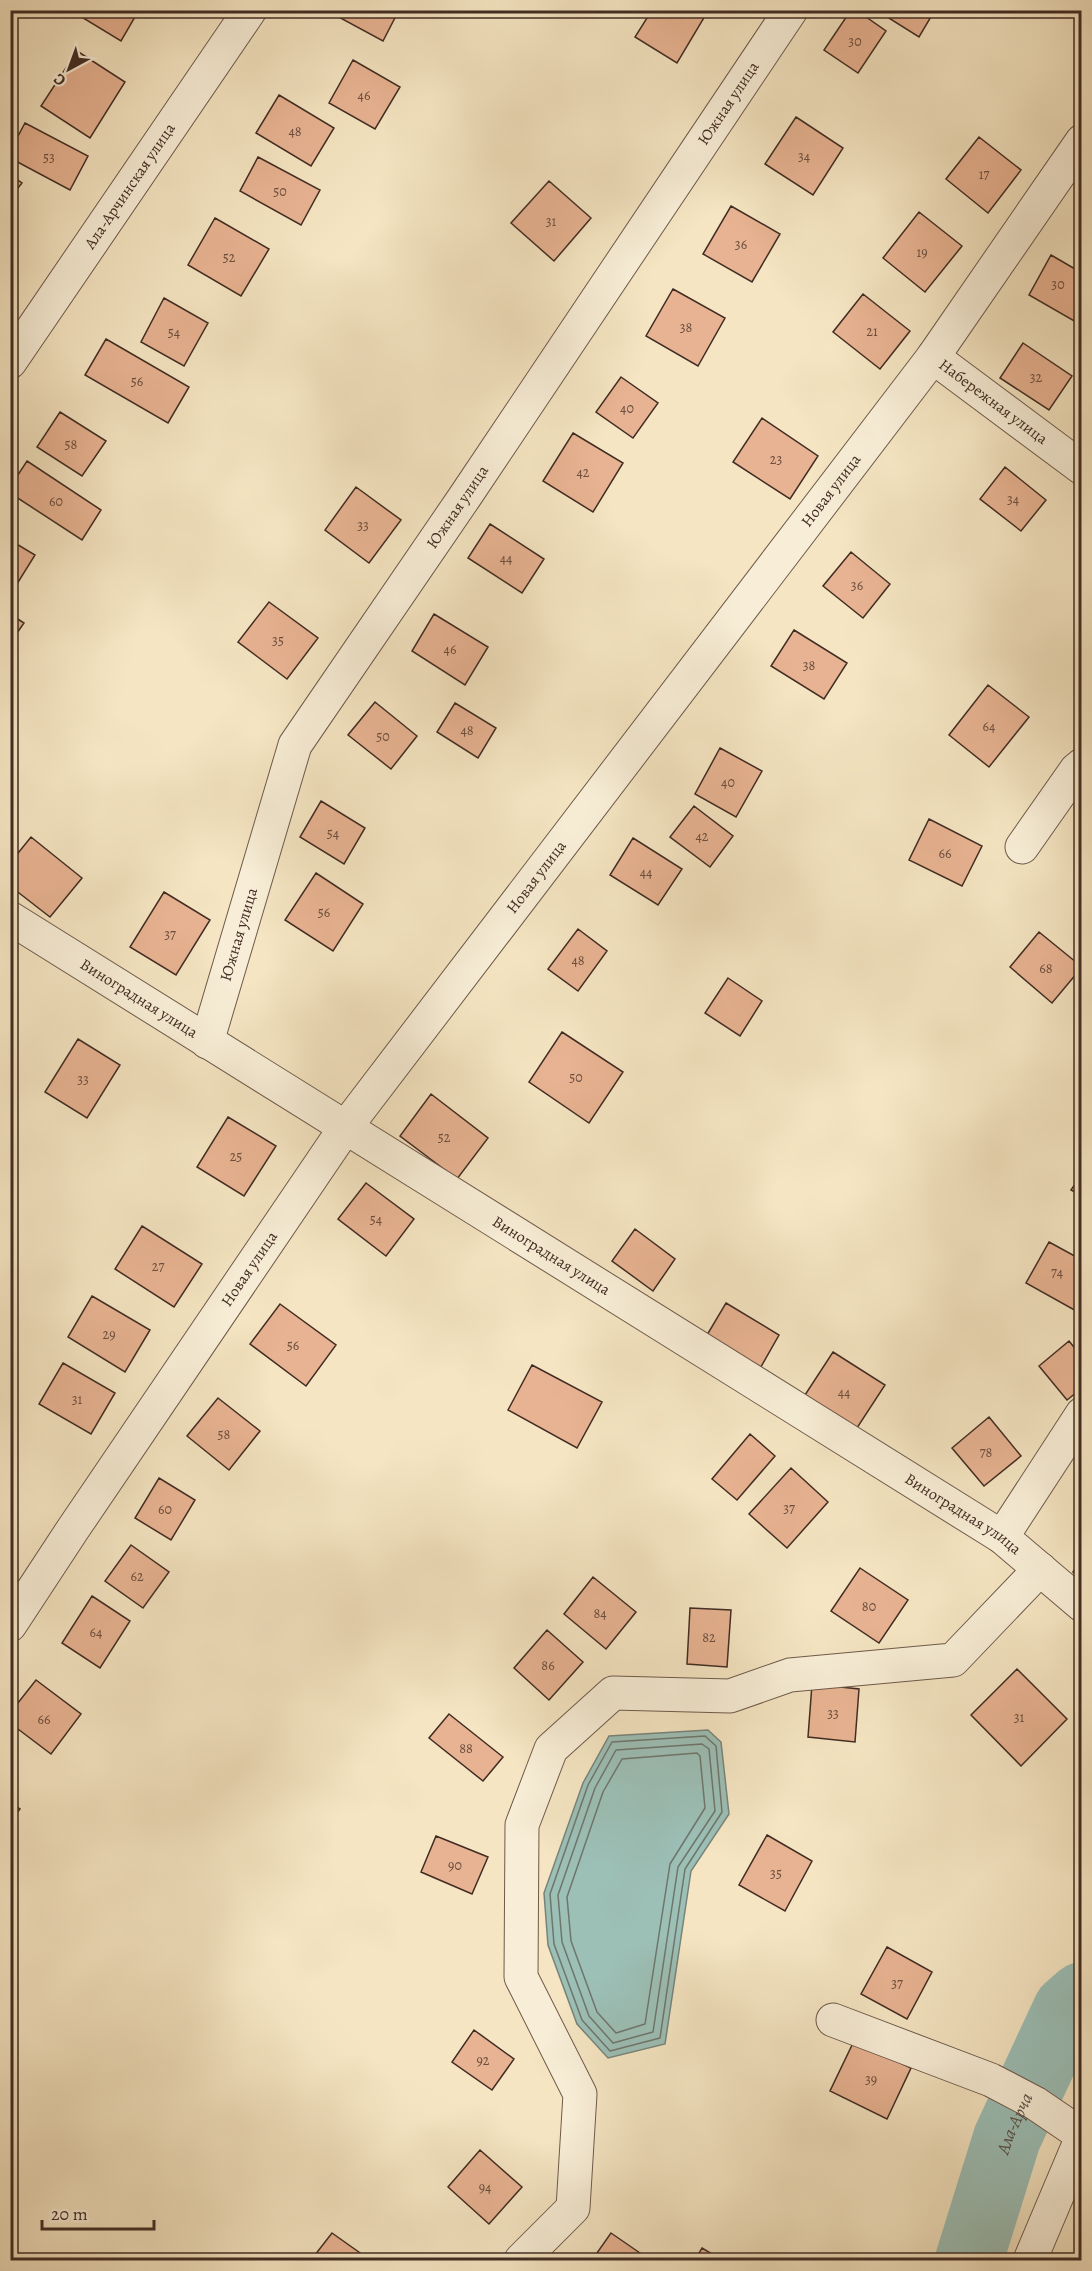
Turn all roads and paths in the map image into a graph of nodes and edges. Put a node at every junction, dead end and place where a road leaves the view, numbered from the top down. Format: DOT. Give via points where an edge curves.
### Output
graph roads {
  1 [pos="250,10"];
  2 [pos="791,10"];
  3 [pos="1082,141"];
  4 [pos="933,357"];
  5 [pos="10,362"];
  6 [pos="1082,468"];
  7 [pos="1082,765"];
  8 [pos="1022,846"];
  9 [pos="10,918"];
  10 [pos="207,1042"];
  11 [pos="345,1128"];
  12 [pos="1082,1414"];
  13 [pos="1002,1537"];
  14 [pos="1040,1569"];
  15 [pos="1082,1605"];
  16 [pos="10,1626"];
  17 [pos="833,2020"];
  18 [pos="1082,2136"];
  19 [pos="521,2260"];
  20 [pos="1030,2260"];
  1 -- 5 [label="street, Ала-Арчинская улица"];
  2 -- 10 [label="street, Южная улица" via="295,745"];
  3 -- 4 [label="street, Новая улица"];
  4 -- 6 [label="street, Набережная улица"];
  4 -- 11 [label="street, Новая улица"];
  7 -- 8 [label="street"];
  9 -- 10 [label="street, Виноградная улица"];
  10 -- 11 [label="street, Виноградная улица"];
  11 -- 13 [label="street, Виноградная улица"];
  11 -- 16 [label="street, Новая улица"];
  12 -- 13 [label="street"];
  13 -- 14 [label="street, Виноградная улица"];
  14 -- 15 [label="street, Виноградная улица"];
  14 -- 19 [label="street" via="953,1660 790,1675 730,1696 613,1693 551,1749 522,1825 521,1977 580,2094 573,2208"];
  17 -- 18 [label="street" via="991,2080 1035,2103"];
  18 -- 20 [label="street"];
}
